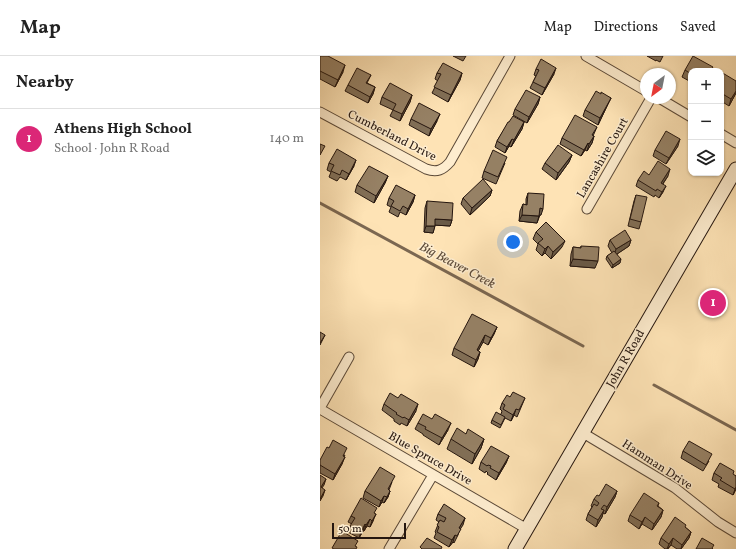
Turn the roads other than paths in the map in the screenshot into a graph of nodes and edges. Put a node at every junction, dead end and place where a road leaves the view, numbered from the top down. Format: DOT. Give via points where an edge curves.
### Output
graph roads {
  1 [pos="510,56"];
  2 [pos="586,56"];
  3 [pos="603,60"];
  4 [pos="640,87"];
  5 [pos="648,104"];
  6 [pos="669,104"];
  7 [pos="320,112"];
  8 [pos="688,115"];
  9 [pos="724,136"];
  10 [pos="736,143"];
  11 [pos="736,169"];
  12 [pos="587,209"];
  13 [pos="349,357"];
  14 [pos="320,409"];
  15 [pos="583,433"];
  16 [pos="433,475"];
  17 [pos="527,529"];
  18 [pos="736,534"];
  19 [pos="389,549"];
  20 [pos="516,549"];
  1 -- 7 [label="street, Cumberland Drive" via="450,162 442,170 426,169"];
  2 -- 3 [label="street"];
  3 -- 4 [label="street"];
  5 -- 12 [label="street, Lancashire Court"];
  6 -- 8 [label="street"];
  9 -- 10 [label="street"];
  11 -- 15 [label="main road, John R Road"];
  13 -- 14 [label="street"];
  14 -- 16 [label="street, Blue Spruce Drive"];
  15 -- 17 [label="main road, John R Road"];
  15 -- 18 [label="street, Hamman Drive" via="675,488"];
  16 -- 17 [label="street, Blue Spruce Drive"];
  16 -- 19 [label="street"];
  17 -- 20 [label="main road, John R Road"];
}
